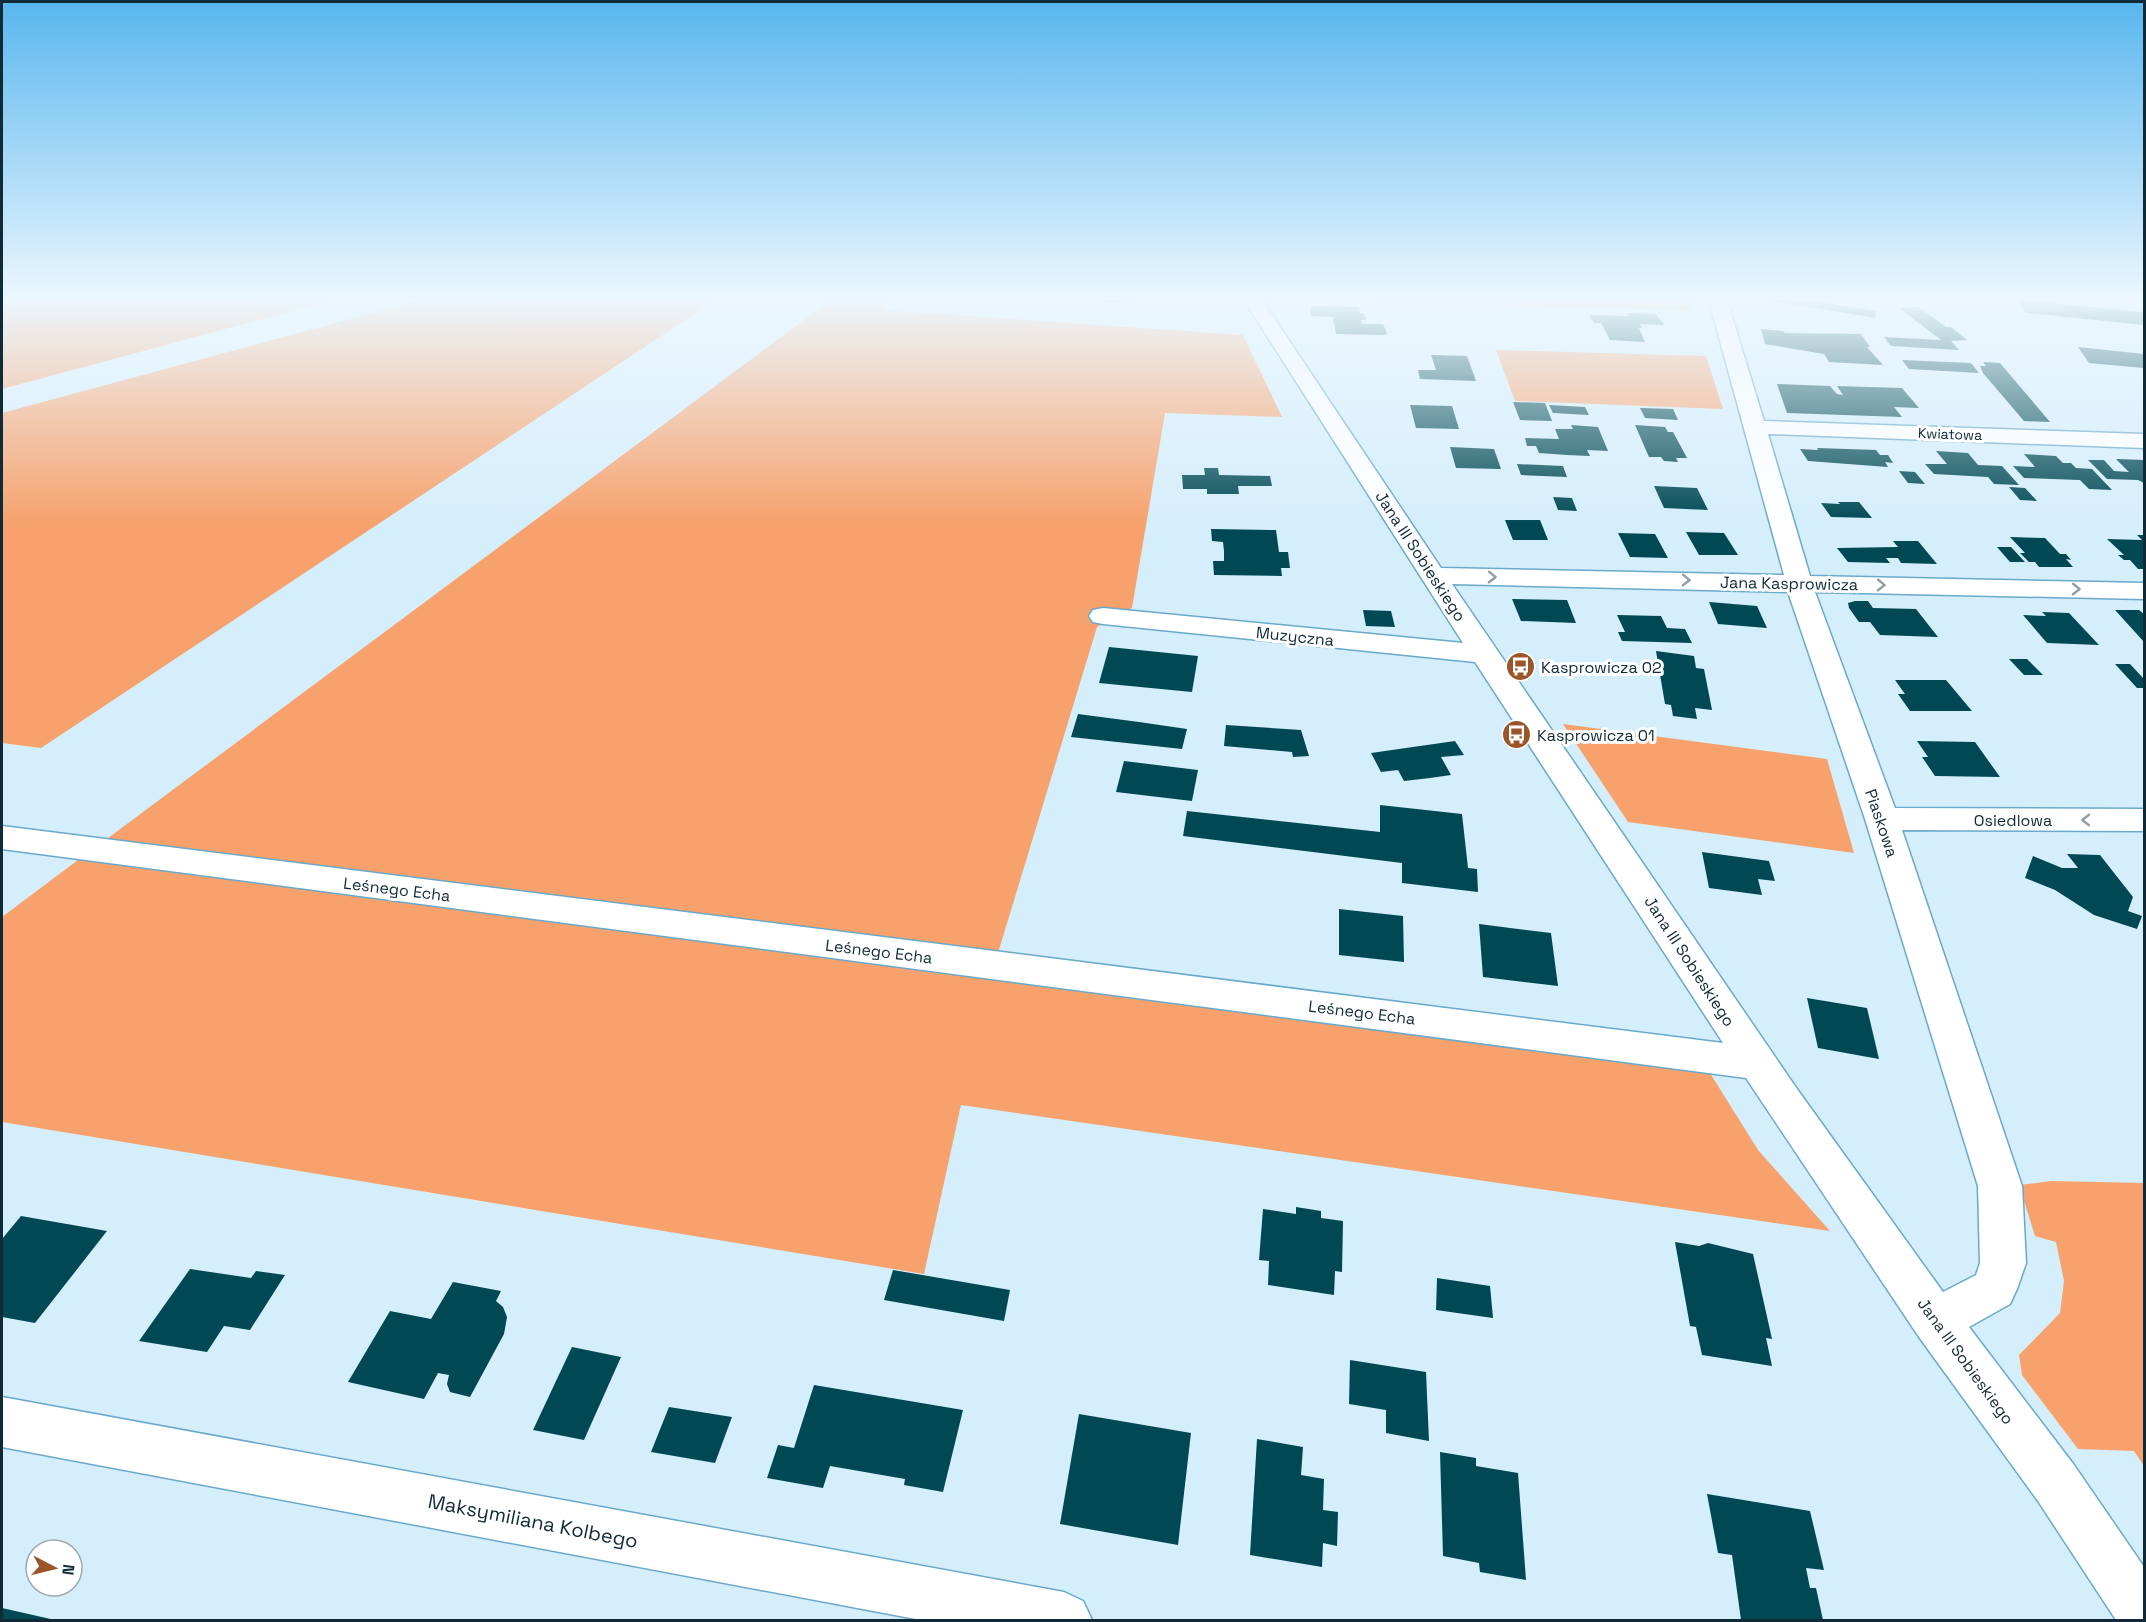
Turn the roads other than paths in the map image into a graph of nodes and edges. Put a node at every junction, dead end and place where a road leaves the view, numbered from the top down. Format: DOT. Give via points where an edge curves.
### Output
graph roads {
  1 [pos="1300,373"];
  2 [pos="1739,373"];
  3 [pos="1755,427"];
  4 [pos="2145,441"];
  5 [pos="1433,576"];
  6 [pos="1798,583"];
  7 [pos="2145,591"];
  8 [pos="1103,616"];
  9 [pos="1486,654"];
  10 [pos="1882,819"];
  11 [pos="2145,820"];
  12 [pos="2,838"];
  13 [pos="1757,1063"];
  14 [pos="1936,1321"];
  15 [pos="2,1422"];
  16 [pos="2145,1614"];
  17 [pos="1064,1620"];
  1 -- 5 [label="street, Jana III Sobieskiego"];
  2 -- 3 [label="street, Piaskowa"];
  3 -- 4 [label="street, Kwiatowa"];
  3 -- 6 [label="street, Piaskowa"];
  5 -- 6 [label="street, Jana Kasprowicza, one-way"];
  5 -- 9 [label="street, Jana III Sobieskiego"];
  6 -- 7 [label="street, Jana Kasprowicza, one-way"];
  6 -- 10 [label="street, Piaskowa"];
  8 -- 9 [label="street, Muzyczna"];
  9 -- 13 [label="street, Jana III Sobieskiego"];
  11 -- 10 [label="street, Osiedlowa, one-way"];
  10 -- 14 [label="street, Piaskowa" via="2000,1186 2003,1263 1994,1289"];
  12 -- 13 [label="street, Leśnego Echa"];
  13 -- 14 [label="street, Jana III Sobieskiego"];
  14 -- 16 [label="street, Jana III Sobieskiego" via="2056,1483"];
  15 -- 17 [label="street, Maksymiliana Kolbego"];
}
